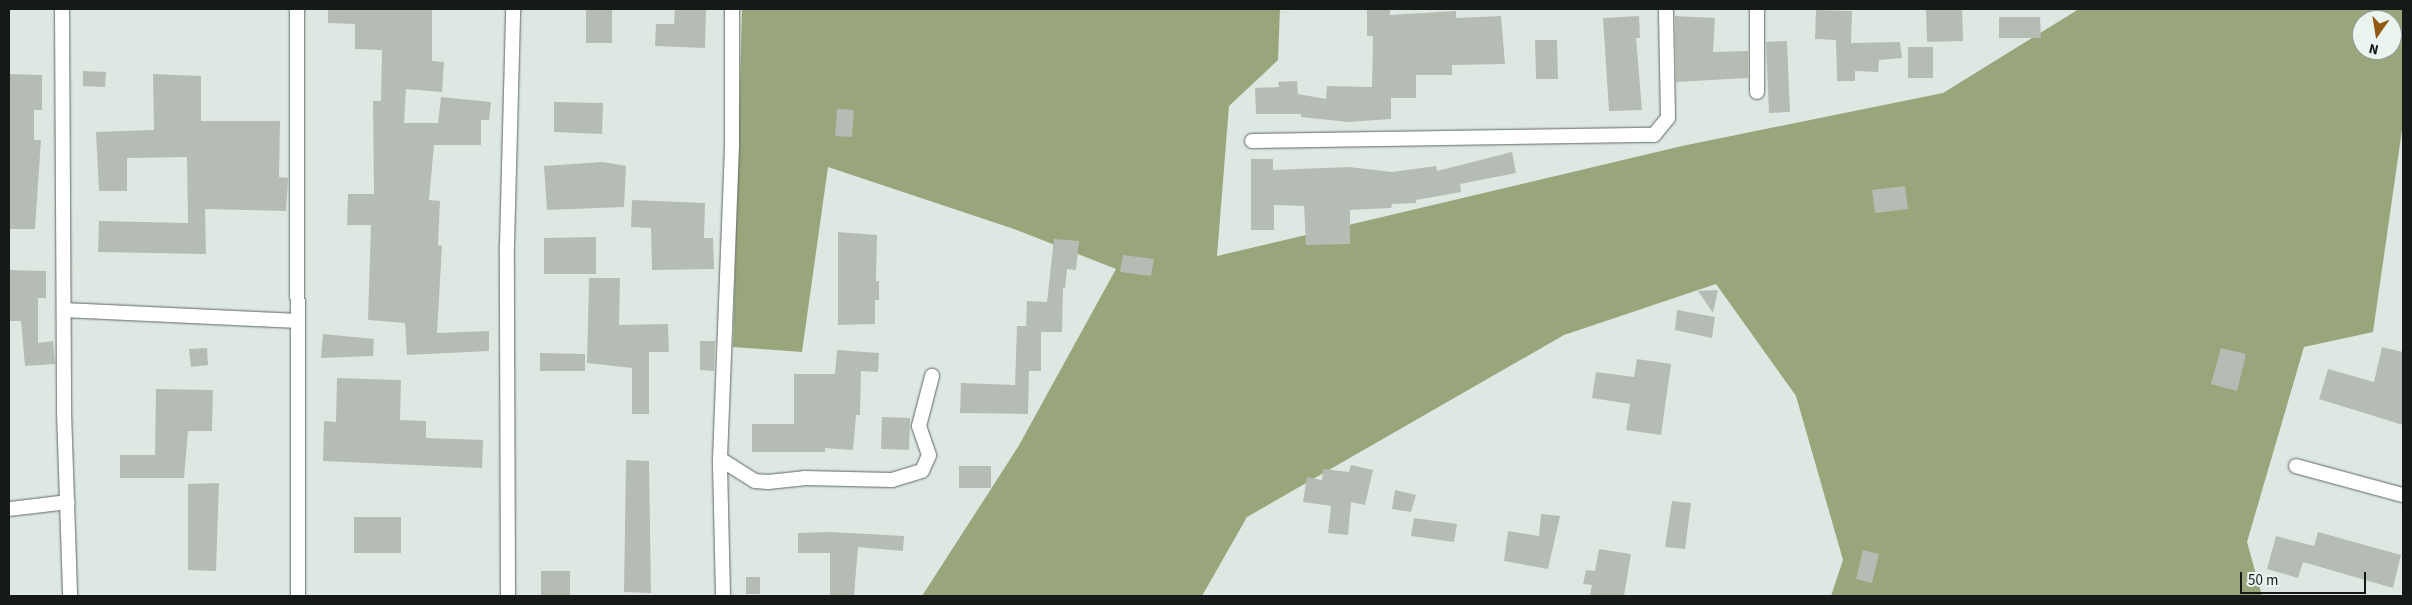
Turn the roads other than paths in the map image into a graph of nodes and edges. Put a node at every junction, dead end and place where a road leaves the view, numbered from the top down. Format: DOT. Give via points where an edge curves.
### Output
graph roads {
  1 [pos="62,9"];
  2 [pos="297,9"];
  3 [pos="513,9"];
  4 [pos="732,9"];
  5 [pos="1666,9"];
  6 [pos="1758,9"];
  7 [pos="1757,92"];
  8 [pos="1252,141"];
  9 [pos="65,310"];
  10 [pos="297,321"];
  11 [pos="932,376"];
  12 [pos="720,459"];
  13 [pos="2296,466"];
  14 [pos="2403,495"];
  15 [pos="68,502"];
  16 [pos="9,509"];
  17 [pos="70,596"];
  18 [pos="298,596"];
  19 [pos="508,596"];
  20 [pos="723,596"];
  1 -- 9 [label="street"];
  2 -- 10 [label="street"];
  3 -- 19 [label="street" via="507,245"];
  4 -- 12 [label="street" via="732,145"];
  5 -- 8 [label="street" via="1668,118 1654,135"];
  6 -- 7 [label="street"];
  9 -- 10 [label="street"];
  9 -- 15 [label="street"];
  10 -- 18 [label="street"];
  11 -- 12 [label="street" via="919,426 929,455 922,471 892,480 804,478 768,482 755,481"];
  12 -- 20 [label="street"];
  13 -- 14 [label="street"];
  15 -- 16 [label="street"];
  15 -- 17 [label="street"];
}
